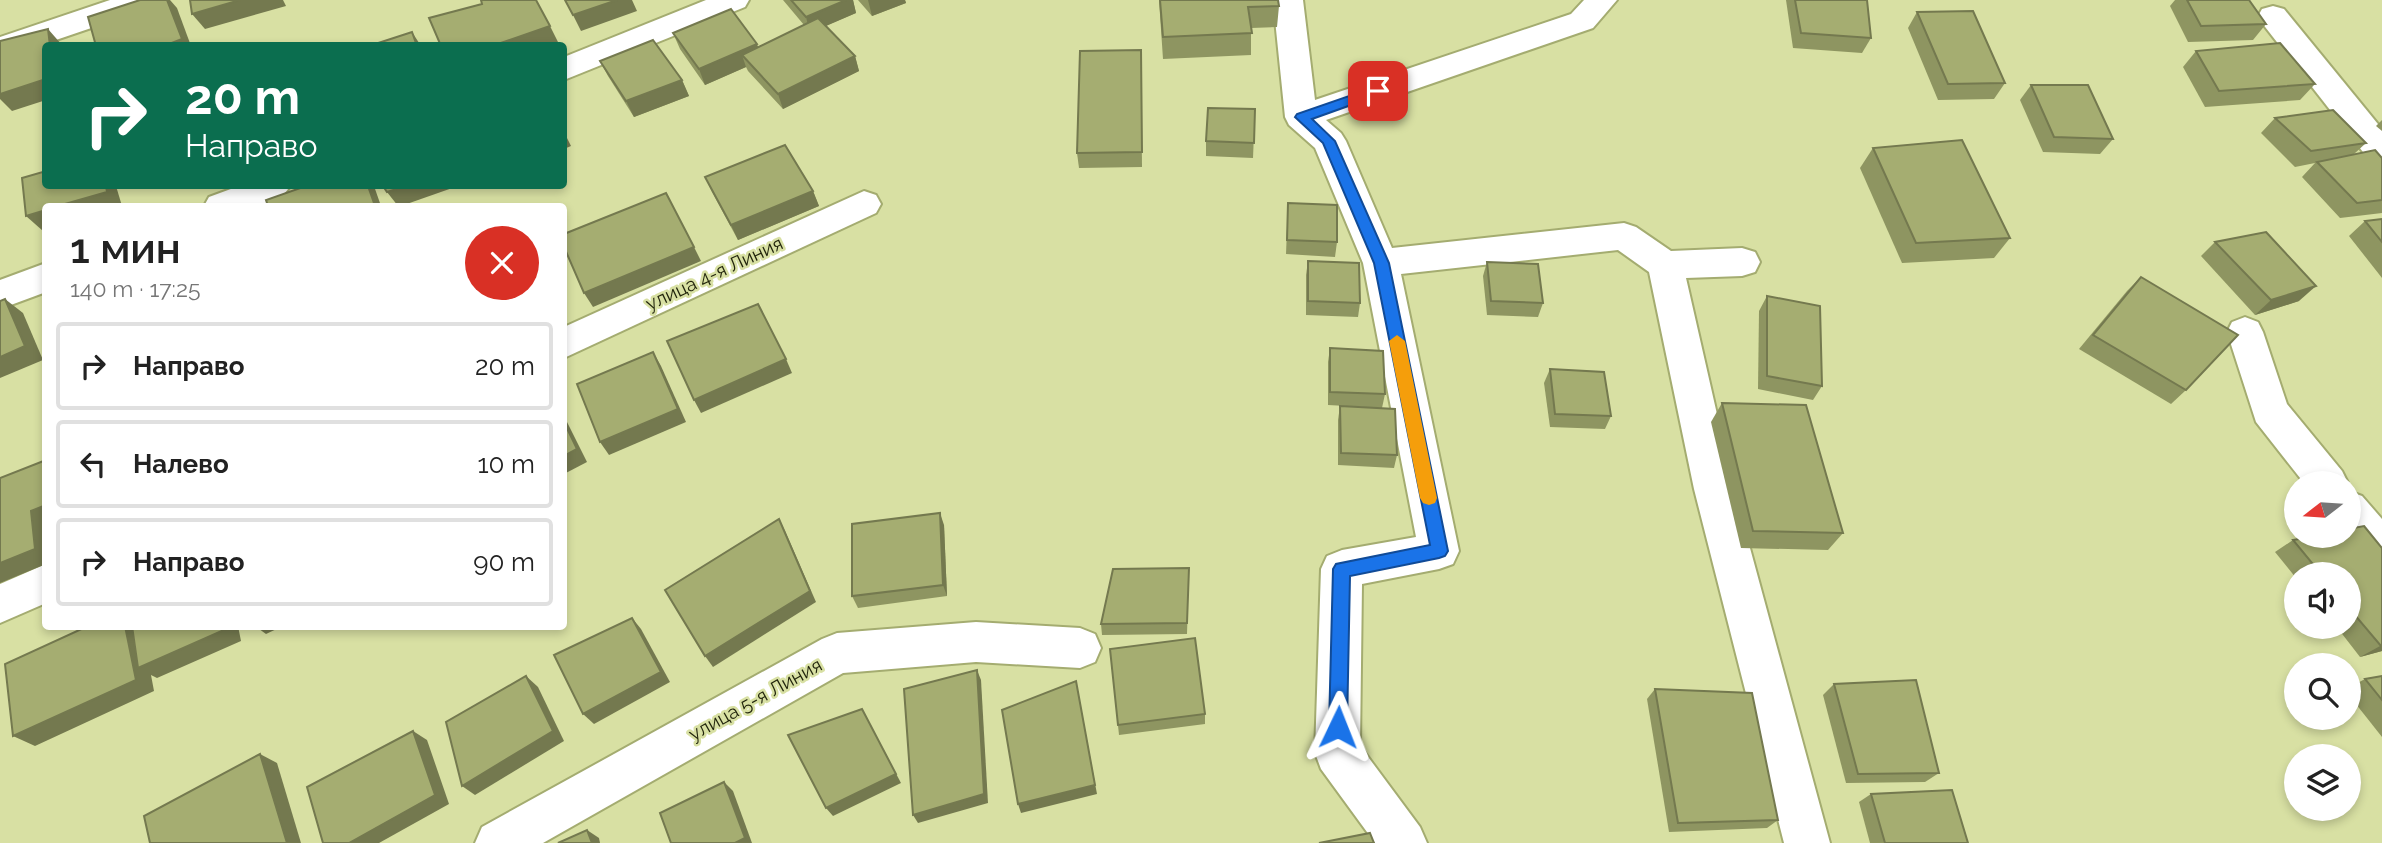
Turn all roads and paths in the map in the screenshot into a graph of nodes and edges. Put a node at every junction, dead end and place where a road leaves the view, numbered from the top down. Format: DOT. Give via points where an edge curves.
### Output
graph roads {
  1 [pos="142,0"];
  2 [pos="734,0"];
  3 [pos="1288,0"];
  4 [pos="1602,0"];
  5 [pos="2273,16"];
  6 [pos="0,48"];
  7 [pos="567,67"];
  8 [pos="1301,117"];
  9 [pos="2382,152"];
  10 [pos="265,189"];
  11 [pos="229,203"];
  12 [pos="864,204"];
  13 [pos="1742,262"];
  14 [pos="1381,263"];
  15 [pos="1665,265"];
  16 [pos="42,279"];
  17 [pos="0,295"];
  18 [pos="2245,332"];
  19 [pos="567,342"];
  20 [pos="2318,471"];
  21 [pos="2361,524"];
  22 [pos="2382,549"];
  23 [pos="42,585"];
  24 [pos="0,604"];
  25 [pos="1080,648"];
  26 [pos="498,843"];
  27 [pos="1404,843"];
  28 [pos="1807,843"];
  1 -- 6 [label="street"];
  2 -- 7 [label="street"];
  3 -- 8 [label="street"];
  4 -- 8 [label="street" via="1582,21"];
  5 -- 9 [label="street"];
  8 -- 14 [label="street" via="1329,141"];
  10 -- 11 [label="street"];
  12 -- 19 [label="street, улица 4-я Линия"];
  13 -- 15 [label="street"];
  14 -- 15 [label="street" via="1624,236"];
  14 -- 27 [label="street" via="1439,551 1342,569 1337,753"];
  15 -- 28 [label="street" via="1714,489"];
  16 -- 17 [label="street"];
  18 -- 20 [label="street" via="2270,411"];
  21 -- 22 [label="street"];
  23 -- 24 [label="street"];
  25 -- 26 [label="street, улица 5-я Линия" via="976,642 837,653"];
}
